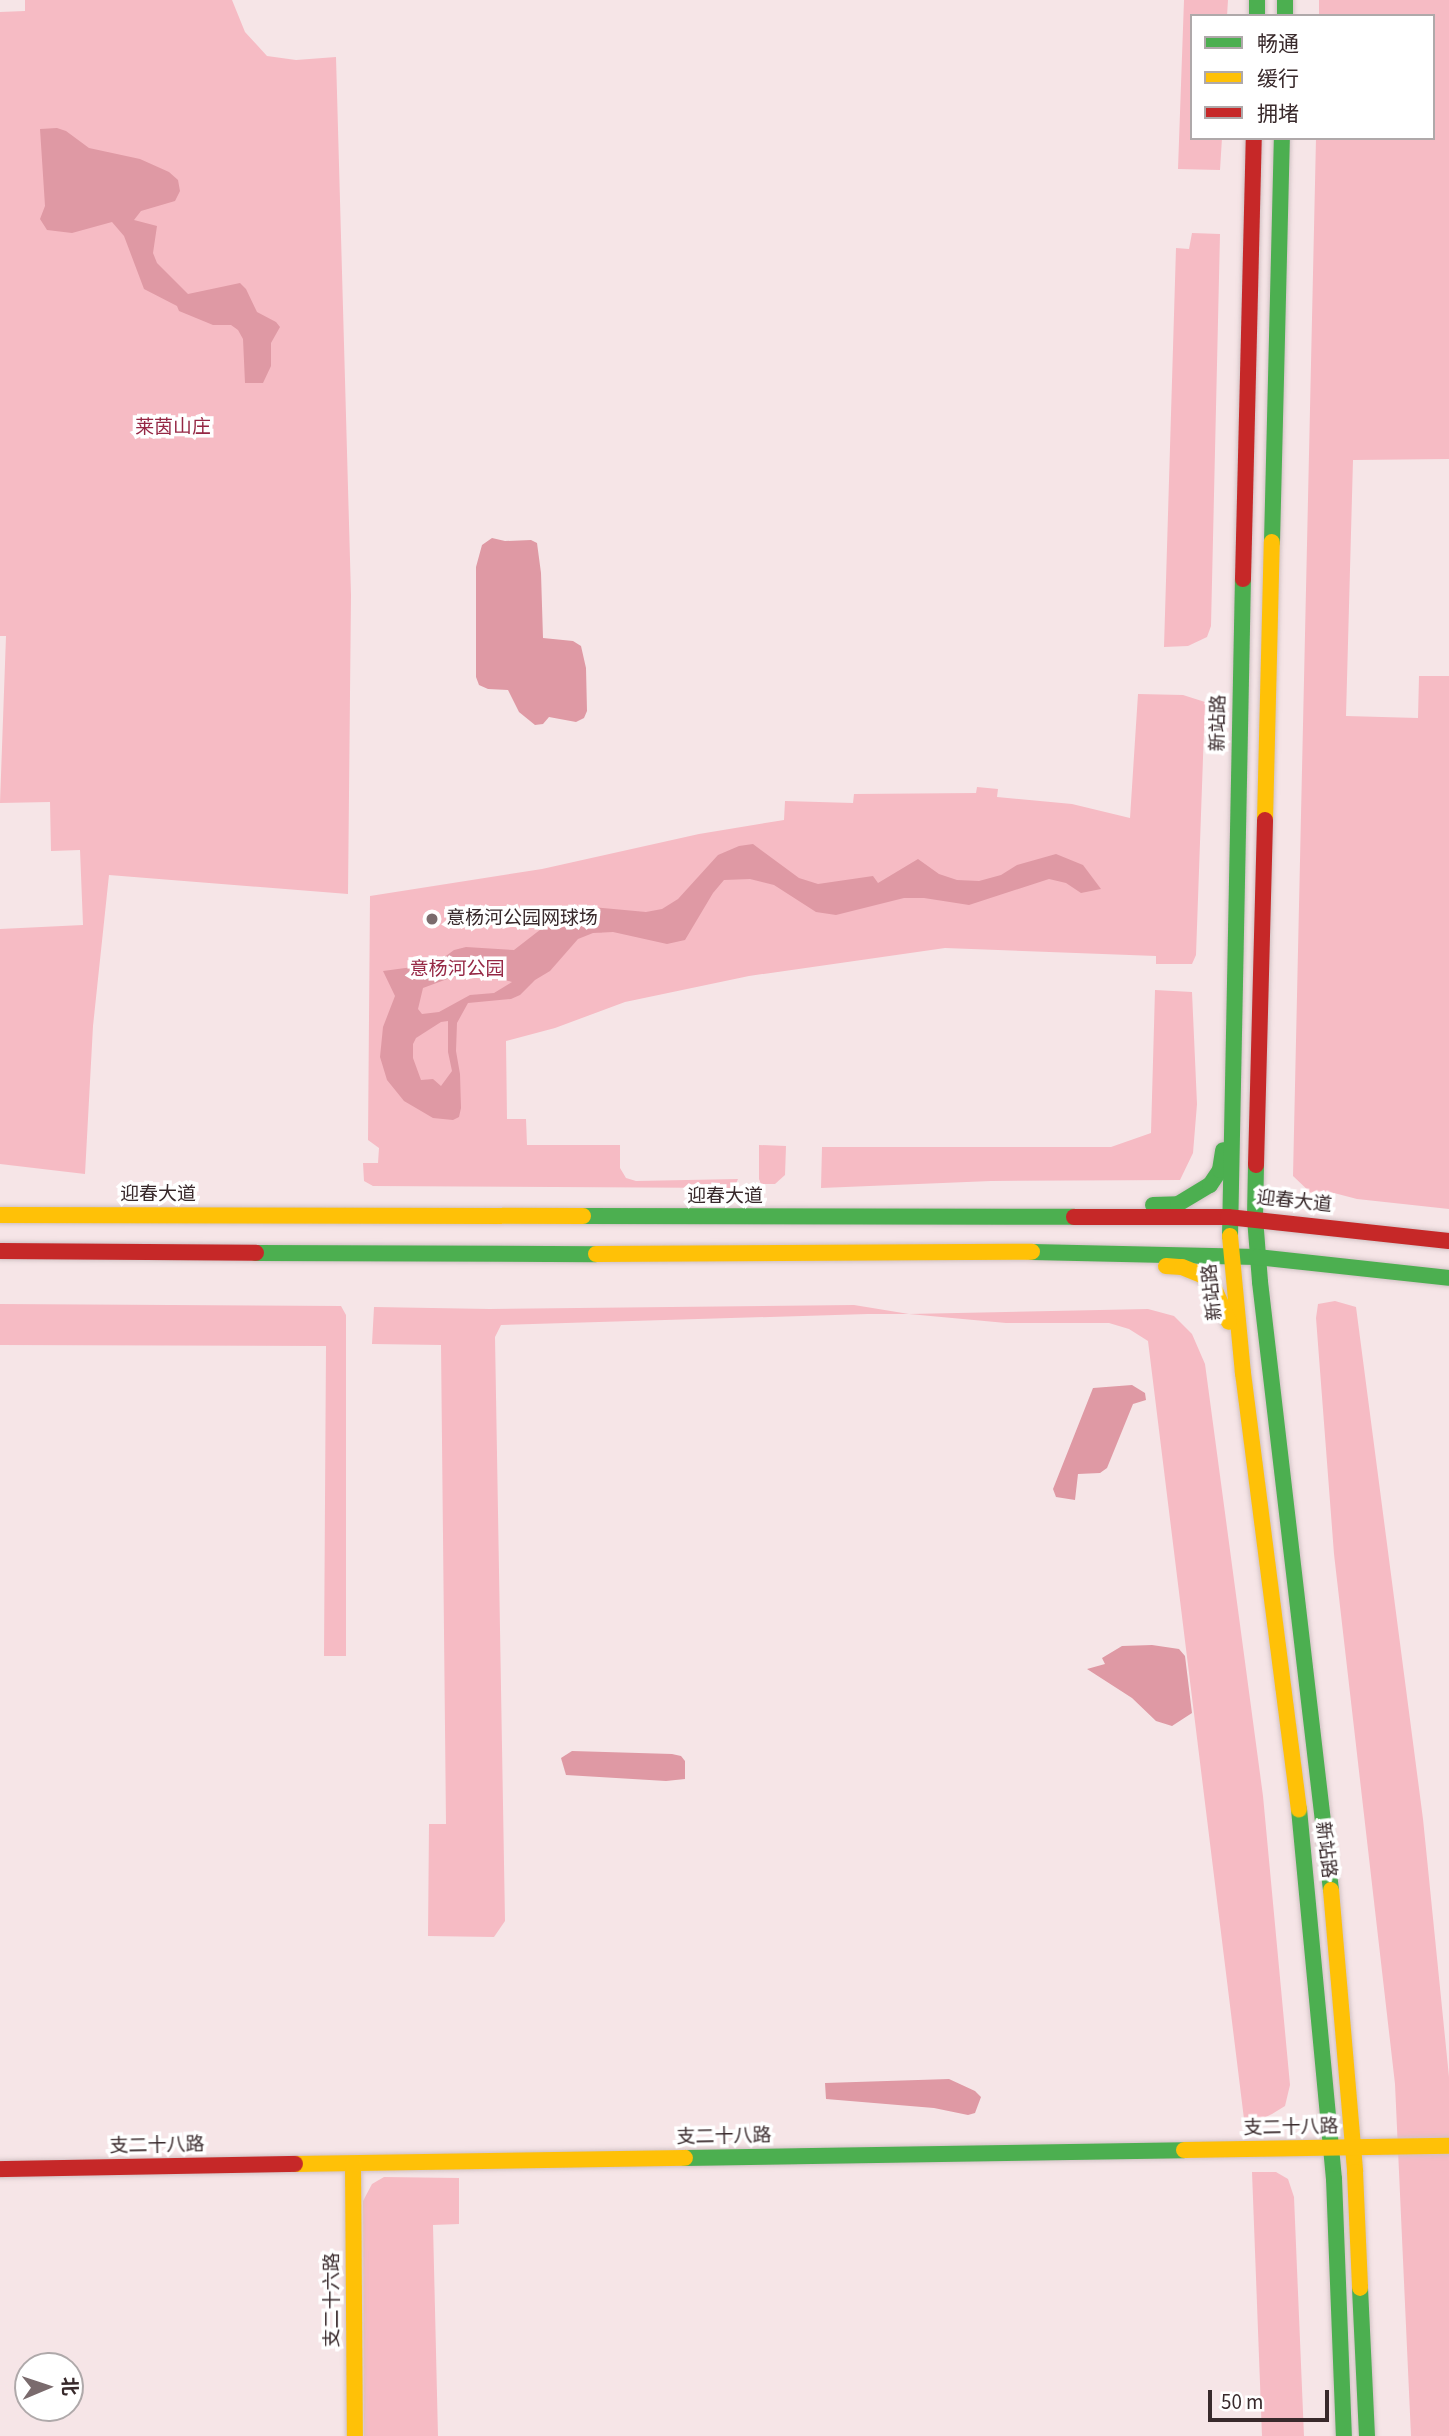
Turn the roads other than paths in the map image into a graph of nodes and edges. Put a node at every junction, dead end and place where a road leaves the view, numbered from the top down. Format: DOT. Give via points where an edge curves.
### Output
graph roads {
  1 [pos="1254,140"];
  2 [pos="1282,140"];
  3 [pos="1231,1108"];
  4 [pos="0,1215"];
  5 [pos="1228,1217"];
  6 [pos="947,1218"];
  7 [pos="1255,1218"];
  8 [pos="1104,1236"];
  9 [pos="1449,1241"];
  10 [pos="0,1251"];
  11 [pos="973,1251"];
  12 [pos="1230,1257"];
  13 [pos="1257,1258"];
  14 [pos="1449,1278"];
  15 [pos="1243,1373"];
  16 [pos="1449,2146"];
  17 [pos="1331,2148"];
  18 [pos="1353,2148"];
  19 [pos="353,2164"];
  20 [pos="0,2169"];
  21 [pos="355,2436"];
  22 [pos="1344,2436"];
  23 [pos="1367,2436"];
  1 -- 3 [label="street, 新站路"];
  2 -- 7 [label="street, 新站路"];
  3 -- 5 [label="street, 新站路"];
  3 -- 6 [label="street" via="1220,1170 1210,1185 1178,1204"];
  4 -- 6 [label="street, 迎春大道"];
  5 -- 7 [label="street, 迎春大道"];
  5 -- 8 [label="street, 迎春大道"];
  5 -- 12 [label="street, 新站路"];
  6 -- 8 [label="street, 迎春大道"];
  7 -- 9 [label="street, 迎春大道"];
  7 -- 13 [label="street, 新站路"];
  8 -- 11 [label="street, 迎春大道"];
  8 -- 12 [label="street, 迎春大道"];
  10 -- 11 [label="street, 迎春大道" via="462,1255"];
  11 -- 15 [label="street" via="1182,1267 1202,1275 1226,1311"];
  12 -- 13 [label="street, 迎春大道"];
  12 -- 15 [label="street, 新站路"];
  13 -- 14 [label="street, 迎春大道"];
  13 -- 18 [label="street, 新站路" via="1336,1929"];
  15 -- 17 [label="street, 新站路" via="1308,1882"];
  16 -- 18 [label="street, 支二十八路"];
  17 -- 18 [label="street, 支二十八路"];
  17 -- 19 [label="street, 支二十八路"];
  17 -- 22 [label="street, 新站路"];
  18 -- 23 [label="street, 新站路"];
  19 -- 20 [label="street, 支二十八路"];
  19 -- 21 [label="street, 支二十六路"];
}
